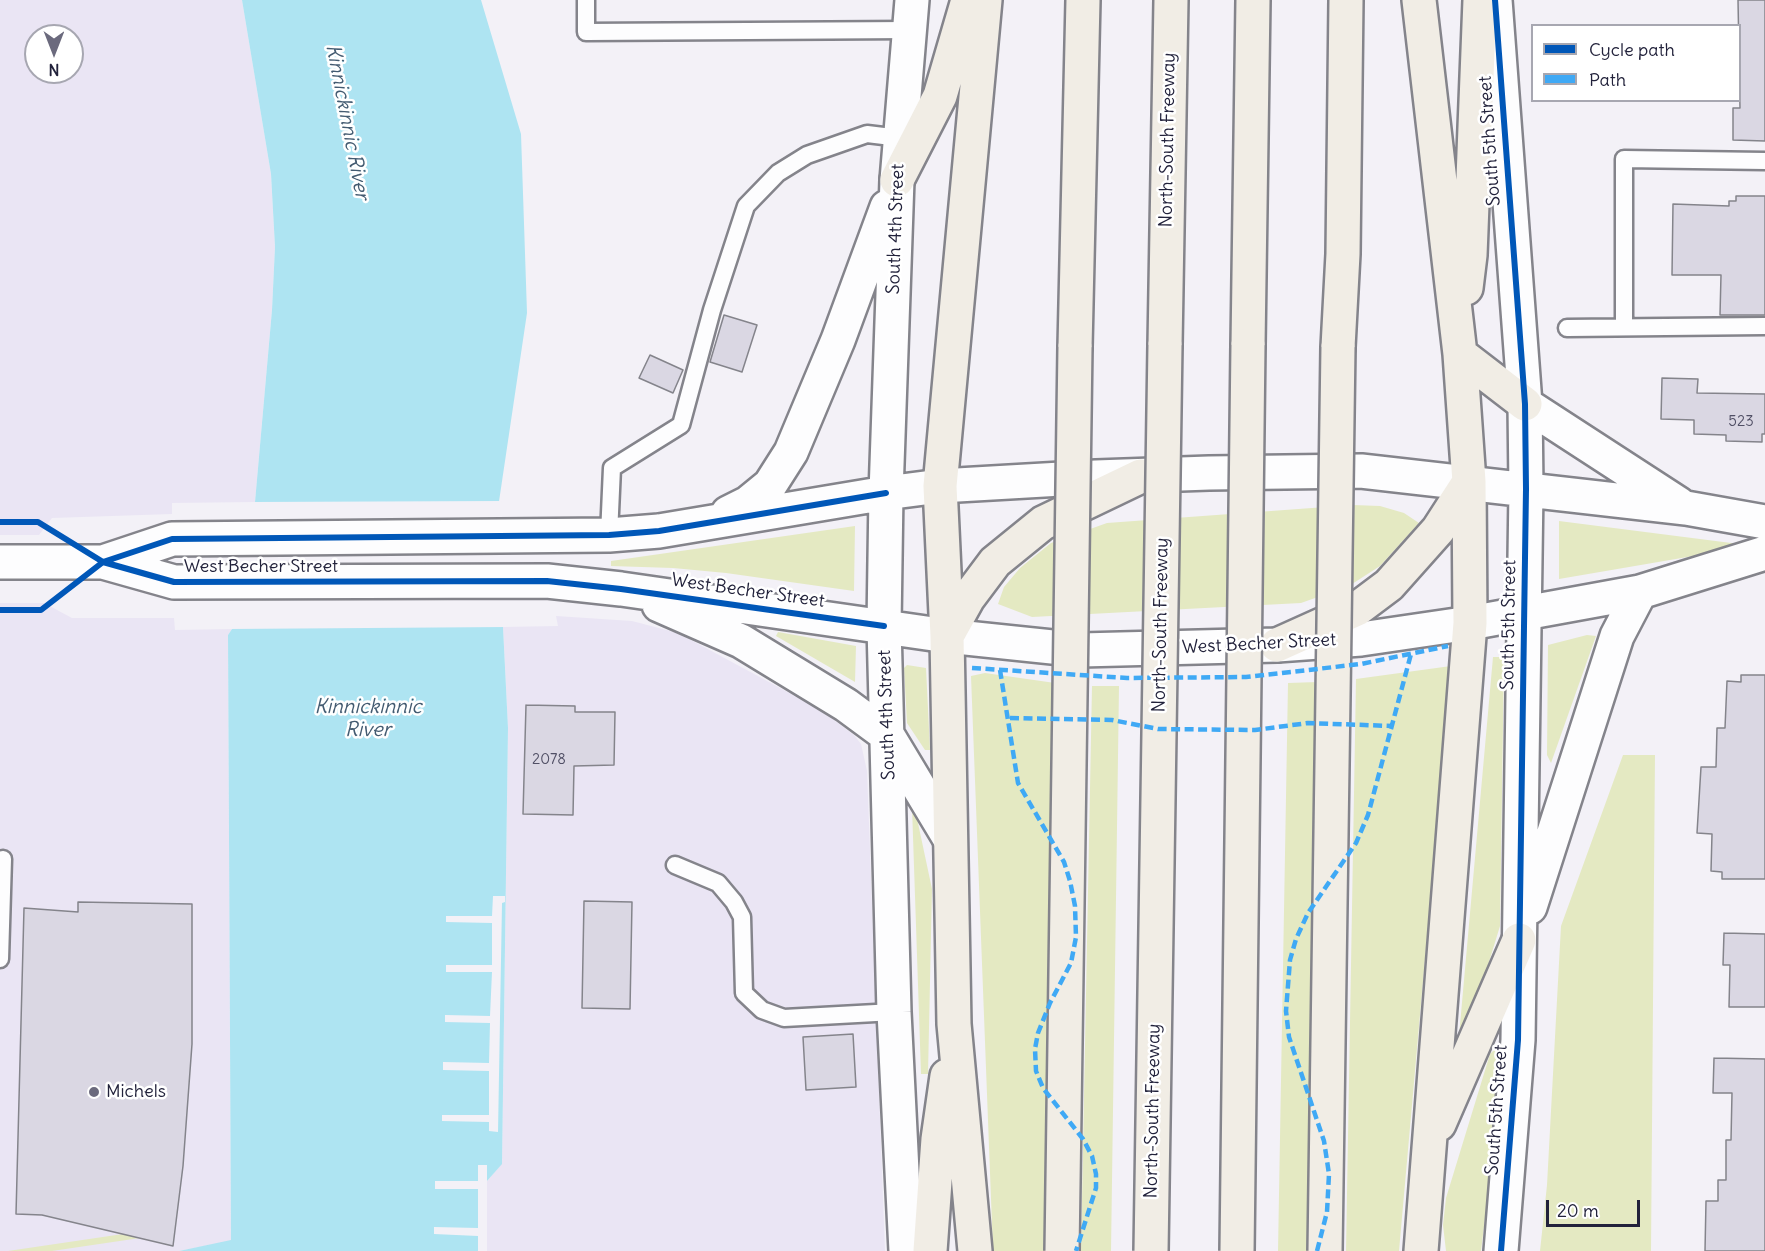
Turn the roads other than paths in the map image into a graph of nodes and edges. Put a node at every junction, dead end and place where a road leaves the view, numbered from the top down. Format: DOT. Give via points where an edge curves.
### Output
graph roads {
  1 [pos="586,0"];
  2 [pos="968,0"];
  3 [pos="985,0"];
  4 [pos="1083,0"];
  5 [pos="1171,0"];
  6 [pos="1253,0"];
  7 [pos="1346,0"];
  8 [pos="1419,0"];
  9 [pos="1480,0"];
  10 [pos="1495,0"];
  11 [pos="911,15"];
  12 [pos="900,138"];
  13 [pos="1765,161"];
  14 [pos="897,180"];
  15 [pos="1624,326"];
  16 [pos="1765,326"];
  17 [pos="1567,328"];
  18 [pos="1460,347"];
  19 [pos="1525,404"];
  20 [pos="1141,476"];
  21 [pos="1469,482"];
  22 [pos="940,486"];
  23 [pos="1526,489"];
  24 [pos="886,493"];
  25 [pos="1686,508"];
  26 [pos="709,522"];
  27 [pos="1765,522"];
  28 [pos="609,535"];
  29 [pos="1765,553"];
  30 [pos="0,562"];
  31 [pos="103,562"];
  32 [pos="621,589"];
  33 [pos="1640,592"];
  34 [pos="1524,613"];
  35 [pos="1470,623"];
  36 [pos="884,626"];
  37 [pos="947,636"];
  38 [pos="1277,645"];
  39 [pos="888,736"];
  40 [pos="950,839"];
  41 [pos="3,859"];
  42 [pos="675,865"];
  43 [pos="1519,940"];
  44 [pos="0,959"];
  45 [pos="894,1012"];
  46 [pos="954,1023"];
  47 [pos="1429,1148"];
  48 [pos="906,1251"];
  49 [pos="930,1251"];
  50 [pos="975,1251"];
  51 [pos="1062,1251"];
  52 [pos="1151,1251"];
  53 [pos="1237,1251"];
  54 [pos="1325,1251"];
  55 [pos="1421,1251"];
  56 [pos="1501,1251"];
  1 -- 11 [label="lane" via="586,32"];
  2 -- 14 [label="highway" via="940,96"];
  3 -- 22 [label="highway"];
  4 -- 51 [label="highway, bridge"];
  5 -- 52 [label="highway, North-South Freeway, bridge"];
  6 -- 53 [label="highway, bridge"];
  7 -- 54 [label="highway, bridge"];
  8 -- 18 [label="highway"];
  9 -- 18 [label="highway" via="1470,255"];
  10 -- 19 [label="main road, South 5th Street"];
  11 -- 12 [label="main road, South 4th Street"];
  12 -- 14 [label="main road, South 4th Street"];
  12 -- 28 [label="lane" via="867,134 807,155 778,173 746,206 712,310 681,426 612,468"];
  13 -- 15 [label="lane" via="1624,159"];
  14 -- 24 [label="main road, South 4th Street"];
  14 -- 26 [label="main road" via="791,452 770,485 748,503"];
  15 -- 16 [label="lane"];
  15 -- 17 [label="lane"];
  18 -- 19 [label="highway"];
  18 -- 21 [label="highway"];
  19 -- 23 [label="main road, South 5th Street"];
  19 -- 25 [label="main road"];
  20 -- 21 [label="main road, West Becher Street" via="1361,471"];
  20 -- 22 [label="main road, West Becher Street"];
  20 -- 37 [label="highway" via="1043,523 995,562 968,598"];
  21 -- 23 [label="main road, West Becher Street"];
  21 -- 35 [label="highway"];
  21 -- 38 [label="highway" via="1437,530 1389,585 1357,609"];
  22 -- 24 [label="main road, West Becher Street"];
  22 -- 37 [label="highway"];
  23 -- 25 [label="main road, West Becher Street"];
  23 -- 34 [label="main road, South 5th Street"];
  24 -- 26 [label="main road, West Becher Street"];
  24 -- 36 [label="main road, South 4th Street"];
  25 -- 27 [label="main road, West Becher Street"];
  26 -- 28 [label="main road, West Becher Street"];
  28 -- 31 [label="main road, West Becher Street" via="172,539"];
  29 -- 33 [label="main road, West Becher Street"];
  30 -- 31 [label="main road, West Becher Street"];
  31 -- 32 [label="main road, West Becher Street" via="174,582 548,581"];
  32 -- 36 [label="main road, West Becher Street"];
  32 -- 39 [label="main road" via="741,641 846,705"];
  33 -- 34 [label="main road, West Becher Street"];
  33 -- 43 [label="main road" via="1617,636"];
  34 -- 35 [label="main road, West Becher Street"];
  34 -- 43 [label="main road, South 5th Street"];
  35 -- 38 [label="main road, West Becher Street" via="1361,639"];
  35 -- 47 [label="highway"];
  36 -- 37 [label="main road, West Becher Street"];
  36 -- 39 [label="main road, South 4th Street"];
  37 -- 38 [label="main road, West Becher Street" via="1081,650"];
  37 -- 40 [label="highway"];
  39 -- 40 [label="main road"];
  39 -- 45 [label="main road, South 4th Street"];
  40 -- 46 [label="highway"];
  41 -- 44 [label="lane"];
  42 -- 45 [label="lane" via="718,883 734,902 742,917 744,993 762,1010 784,1018"];
  43 -- 47 [label="highway"];
  43 -- 56 [label="main road, South 5th Street" via="1518,1040"];
  45 -- 48 [label="main road, South 4th Street"];
  46 -- 49 [label="highway" via="938,1139"];
  46 -- 50 [label="highway"];
  47 -- 55 [label="highway"];
}
